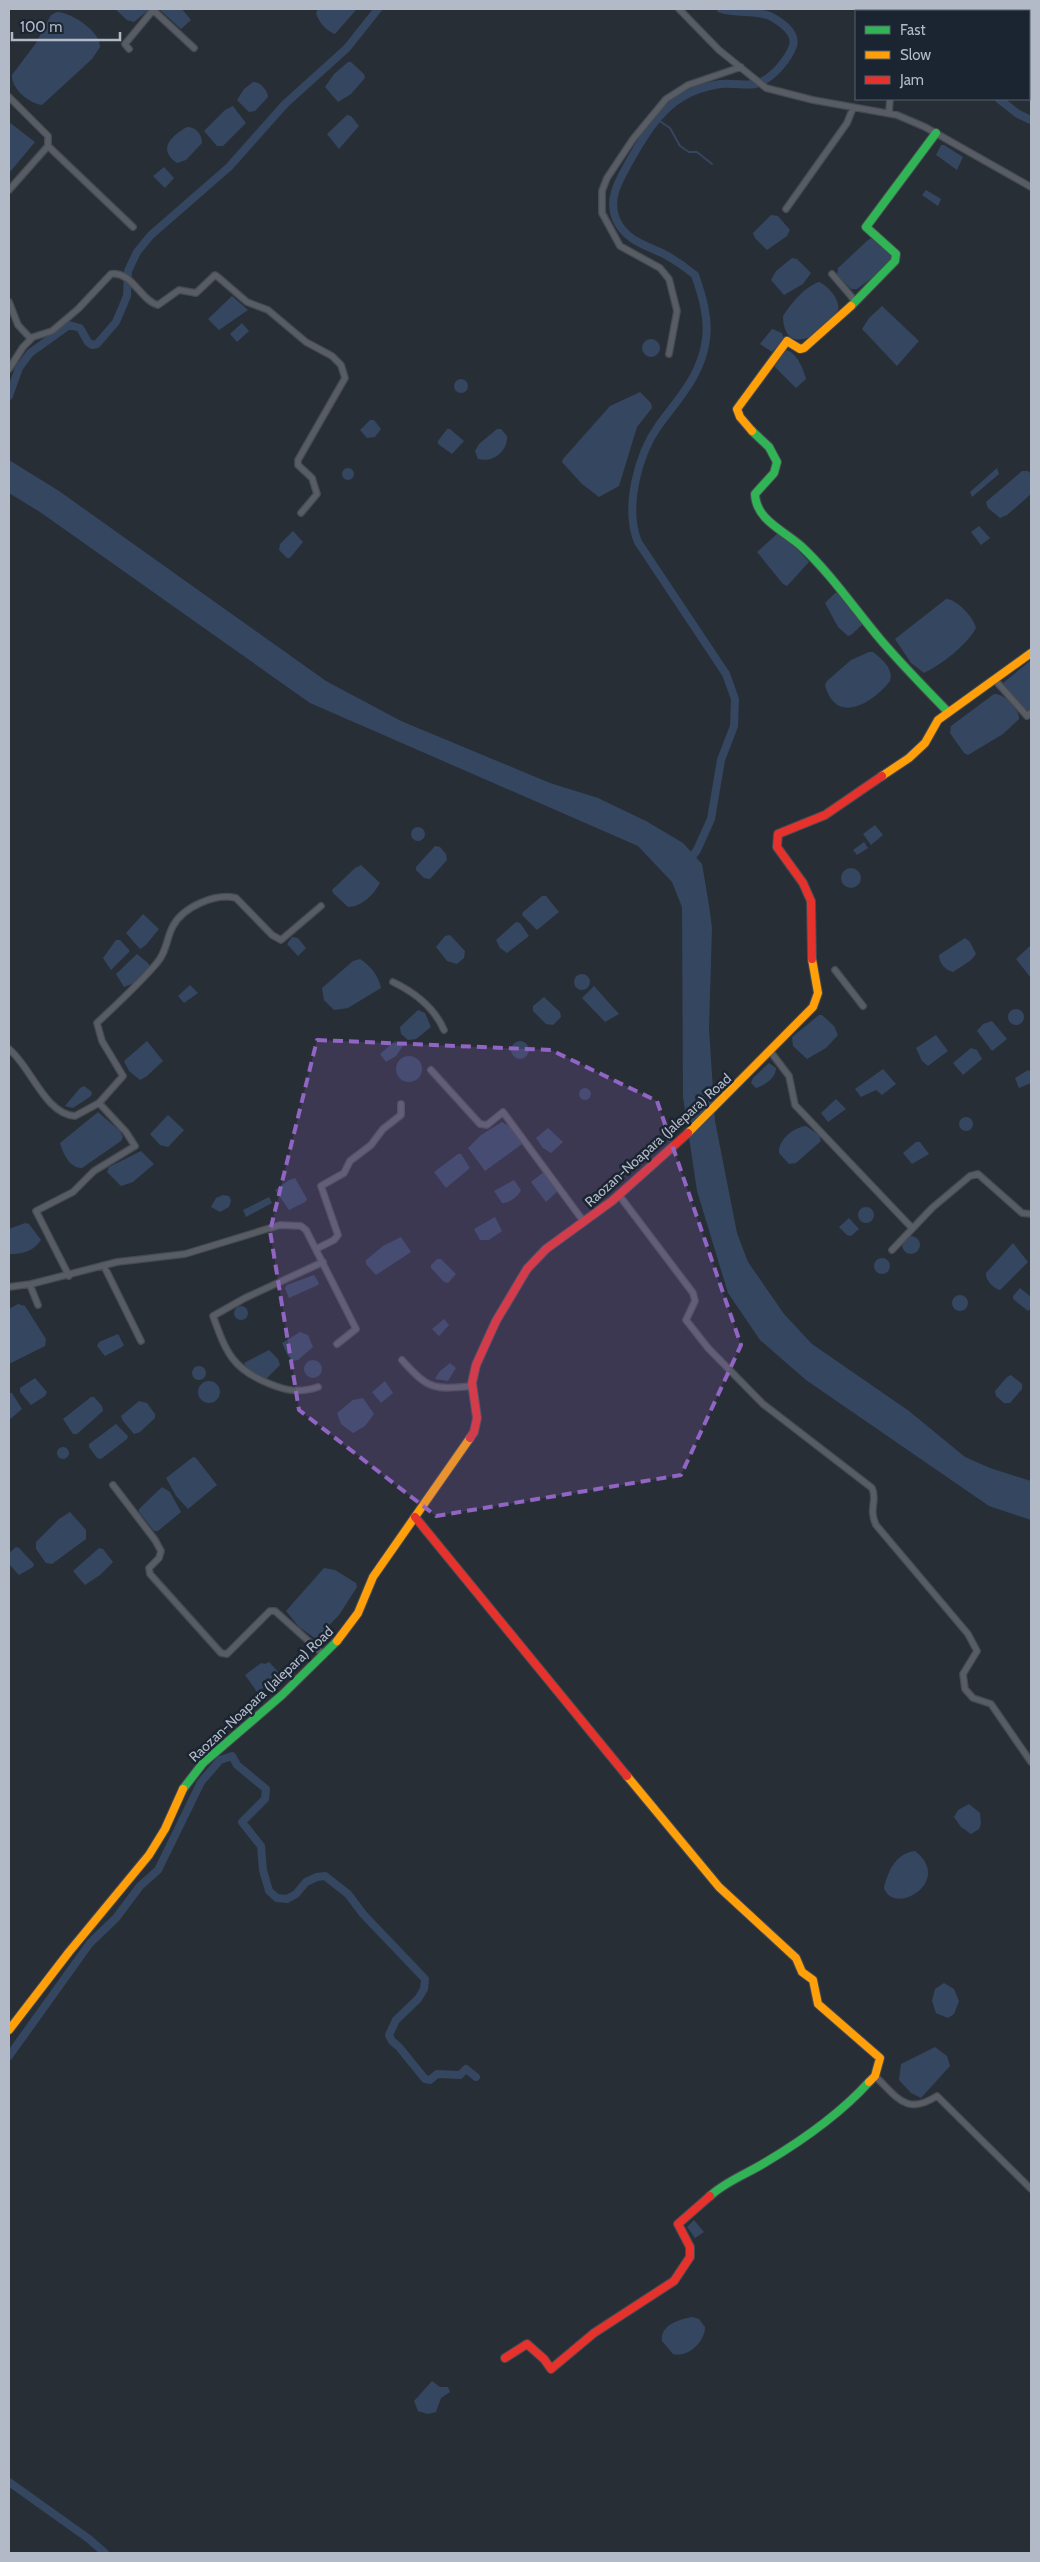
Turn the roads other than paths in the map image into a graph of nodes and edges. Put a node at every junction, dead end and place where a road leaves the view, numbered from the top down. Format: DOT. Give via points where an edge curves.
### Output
graph roads {
  1 [pos="154,9"];
  2 [pos="679,9"];
  3 [pos="194,48"];
  4 [pos="129,49"];
  5 [pos="741,67"];
  6 [pos="9,97"];
  7 [pos="890,100"];
  8 [pos="852,108"];
  9 [pos="888,112"];
  10 [pos="936,133"];
  11 [pos="48,146"];
  12 [pos="1031,188"];
  13 [pos="9,190"];
  14 [pos="786,209"];
  15 [pos="133,227"];
  16 [pos="832,274"];
  17 [pos="9,302"];
  18 [pos="856,302"];
  19 [pos="31,339"];
  20 [pos="669,354"];
  21 [pos="9,368"];
  22 [pos="301,513"];
  23 [pos="1031,653"];
  24 [pos="995,680"];
  25 [pos="948,712"];
  26 [pos="1031,713"];
  27 [pos="321,906"];
  28 [pos="835,970"];
  29 [pos="393,982"];
  30 [pos="863,1006"];
  31 [pos="444,1030"];
  32 [pos="9,1049"];
  33 [pos="770,1051"];
  34 [pos="431,1070"];
  35 [pos="99,1103"];
  36 [pos="401,1104"];
  37 [pos="619,1195"];
  38 [pos="1031,1214"];
  39 [pos="584,1222"];
  40 [pos="912,1228"];
  41 [pos="316,1249"];
  42 [pos="892,1250"];
  43 [pos="323,1262"];
  44 [pos="104,1266"];
  45 [pos="69,1276"];
  46 [pos="30,1284"];
  47 [pos="9,1287"];
  48 [pos="38,1305"];
  49 [pos="141,1341"];
  50 [pos="337,1344"];
  51 [pos="402,1360"];
  52 [pos="472,1386"];
  53 [pos="318,1387"];
  54 [pos="113,1485"];
  55 [pos="415,1517"];
  56 [pos="324,1655"];
  57 [pos="1031,1762"];
  58 [pos="9,2030"];
  59 [pos="875,2076"];
  60 [pos="1031,2189"];
  61 [pos="505,2358"];
  1 -- 3 [label="street"];
  1 -- 4 [label="street" via="124,44"];
  2 -- 5 [label="street" via="719,50"];
  5 -- 8 [label="street" via="766,88"];
  5 -- 20 [label="street" via="688,85 666,99 633,139 602,191 602,213 620,246 660,268 669,279 677,311"];
  6 -- 11 [label="street" via="48,136"];
  7 -- 9 [label="street"];
  8 -- 9 [label="street"];
  8 -- 14 [label="street" via="847,123"];
  9 -- 10 [label="street"];
  10 -- 12 [label="street"];
  10 -- 18 [label="street" via="866,227 896,254 895,261 886,272"];
  11 -- 13 [label="street"];
  11 -- 15 [label="street"];
  16 -- 18 [label="street"];
  17 -- 19 [label="street" via="18,325"];
  18 -- 25 [label="street" via="804,348 800,349 788,341 740,404 738,414 778,459 777,468 755,494 755,502 768,523 812,557 894,655"];
  19 -- 21 [label="street"];
  19 -- 22 [label="street" via="52,330 78,309 111,274 134,284 158,305 179,290 196,293 215,275 247,302 276,315 306,342 332,356 341,365 345,378 298,460 298,465 312,478 317,494"];
  23 -- 24 [label="street, Raozan-Noapara (Jalepara) Road"];
  24 -- 25 [label="street, Raozan-Noapara (Jalepara) Road"];
  24 -- 26 [label="street" via="1027,716"];
  25 -- 33 [label="street, Raozan-Noapara (Jalepara) Road" via="936,723 925,743 908,758 826,815 781,832 776,837 778,847 811,900 811,952 818,993 808,1013"];
  27 -- 35 [label="street" via="281,940 236,898 212,898 182,916 172,928 164,955 97,1024 102,1041 123,1076"];
  28 -- 30 [label="street"];
  29 -- 31 [label="street" via="420,998"];
  32 -- 35 [label="street" via="50,1102 62,1112 75,1116"];
  33 -- 37 [label="street, Raozan-Noapara (Jalepara) Road" via="728,1095"];
  33 -- 40 [label="street" via="788,1076 795,1105"];
  34 -- 39 [label="street" via="480,1124 487,1125 503,1112"];
  35 -- 45 [label="street" via="135,1146 94,1171 73,1192 36,1211"];
  36 -- 41 [label="street" via="401,1116 382,1129 371,1145 350,1161 344,1173 321,1186 338,1234 334,1240"];
  37 -- 39 [label="street, Raozan-Noapara (Jalepara) Road"];
  37 -- 57 [label="street" via="693,1293 695,1301 686,1320 703,1342 763,1404 872,1488 872,1514 876,1525 968,1634 977,1651 963,1674 965,1689 973,1698 991,1704"];
  38 -- 40 [label="street" via="1022,1213 978,1174 970,1176"];
  39 -- 52 [label="street, Raozan-Noapara (Jalepara) Road" via="560,1237 528,1268 486,1344 473,1375"];
  40 -- 42 [label="street"];
  41 -- 43 [label="street"];
  41 -- 44 [label="street" via="301,1226 280,1225 185,1254 133,1259"];
  43 -- 50 [label="street" via="356,1328"];
  43 -- 53 [label="street" via="213,1316 223,1343 245,1373 284,1390 303,1392"];
  44 -- 45 [label="street"];
  44 -- 49 [label="street"];
  45 -- 46 [label="street"];
  46 -- 47 [label="street"];
  46 -- 48 [label="street"];
  51 -- 52 [label="street" via="429,1386"];
  52 -- 55 [label="street, Raozan-Noapara (Jalepara) Road" via="478,1412 474,1432"];
  54 -- 56 [label="street" via="161,1551 149,1568 150,1574 221,1653 227,1654 270,1611 275,1611"];
  55 -- 56 [label="street, Raozan-Noapara (Jalepara) Road" via="373,1576 353,1621"];
  55 -- 59 [label="street" via="719,1886 796,1958 802,1972 813,1980 818,2004 880,2058"];
  56 -- 58 [label="street, Raozan-Noapara (Jalepara) Road" via="203,1763 184,1787 166,1829 149,1855"];
  59 -- 60 [label="street" via="898,2099 913,2106 937,2096"];
  59 -- 61 [label="street" via="847,2106 766,2162 721,2186 678,2224 690,2247 690,2257 674,2282 594,2333 551,2369 544,2358 527,2344"];
}
